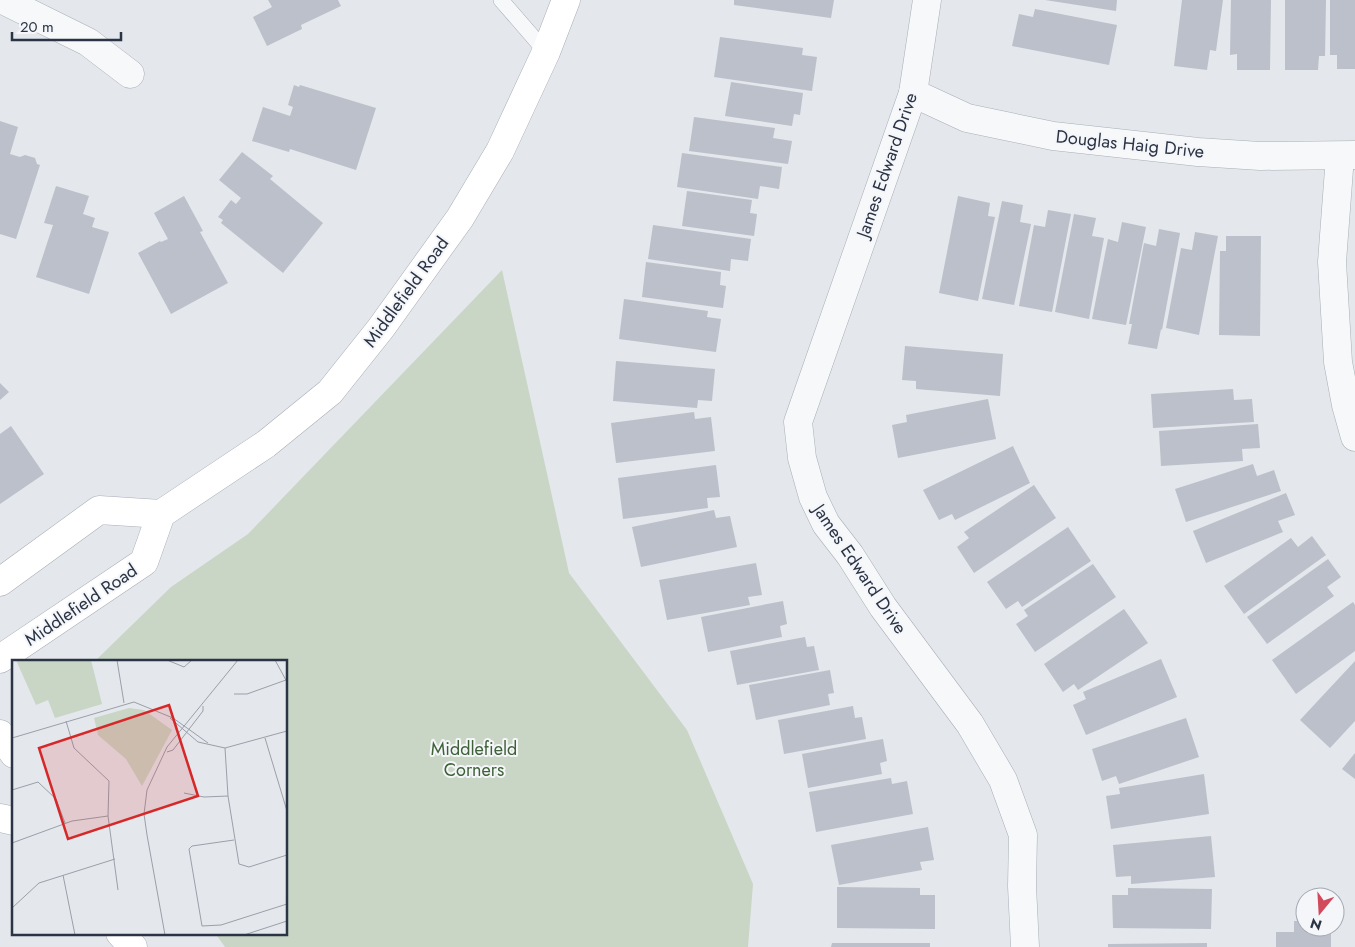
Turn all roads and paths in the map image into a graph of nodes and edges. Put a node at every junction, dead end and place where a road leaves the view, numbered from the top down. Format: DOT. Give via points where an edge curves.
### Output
graph roads {
  1 [pos="2,0"];
  2 [pos="501,0"];
  3 [pos="566,0"];
  4 [pos="927,0"];
  5 [pos="546,52"];
  6 [pos="130,74"];
  7 [pos="912,93"];
  8 [pos="1348,155"];
  9 [pos="1355,437"];
  10 [pos="160,514"];
  11 [pos="0,582"];
  12 [pos="0,659"];
  13 [pos="0,734"];
  14 [pos="12,751"];
  15 [pos="121,934"];
  16 [pos="133,947"];
  17 [pos="1025,947"];
  1 -- 6 [label="street" via="88,42"];
  2 -- 5 [label="lane"];
  3 -- 5 [label="main road, Middlefield Road"];
  4 -- 7 [label="street, James Edward Drive"];
  5 -- 10 [label="main road, Middlefield Road" via="500,151 460,218 381,328 330,392 266,444"];
  7 -- 8 [label="street, Douglas Haig Drive" via="968,118 1053,136 1260,156"];
  7 -- 17 [label="street, James Edward Drive" via="798,422 802,458 813,496 826,524 970,724 1004,780 1023,835"];
  8 -- 9 [label="street" via="1332,262 1338,362"];
  10 -- 11 [label="main road" via="99,510"];
  10 -- 12 [label="main road, Middlefield Road" via="144,562"];
  13 -- 14 [label="main road"];
  15 -- 16 [label="main road"];
}
